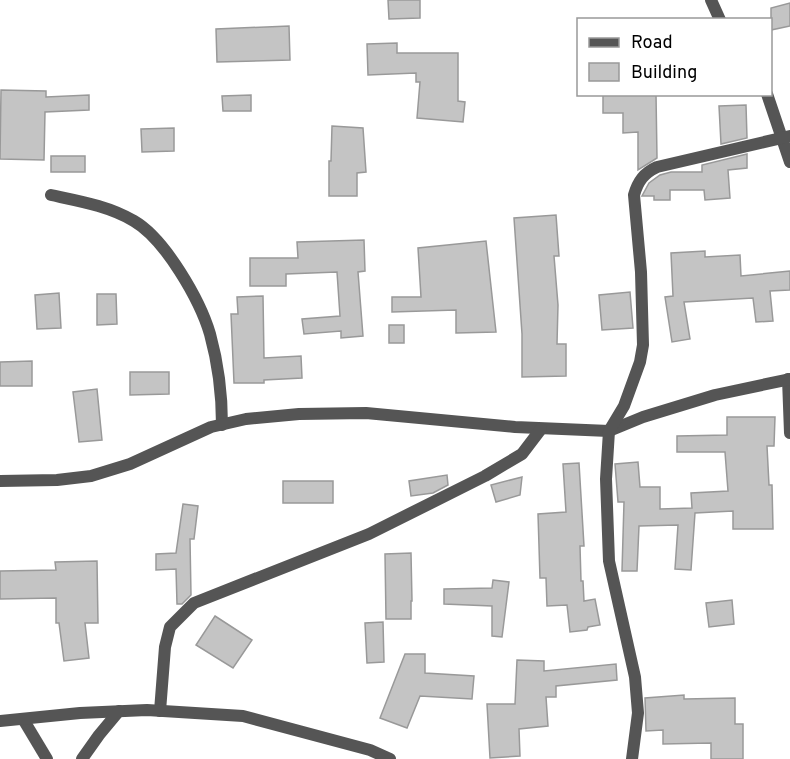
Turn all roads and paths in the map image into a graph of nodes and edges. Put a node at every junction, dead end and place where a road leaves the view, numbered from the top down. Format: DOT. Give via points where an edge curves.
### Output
graph roads {
  1 [pos="711,0"];
  2 [pos="719,18"];
  3 [pos="768,96"];
  4 [pos="786,137"];
  5 [pos="790,162"];
  6 [pos="51,195"];
  7 [pos="789,379"];
  8 [pos="222,425"];
  9 [pos="541,429"];
  10 [pos="609,431"];
  11 [pos="790,433"];
  12 [pos="0,481"];
  13 [pos="119,711"];
  14 [pos="160,711"];
  15 [pos="22,719"];
  16 [pos="0,721"];
  17 [pos="47,759"];
  18 [pos="82,759"];
  19 [pos="390,759"];
  20 [pos="632,759"];
  1 -- 2 [label="street"];
  3 -- 4 [label="street"];
  4 -- 5 [label="street"];
  4 -- 10 [label="street" via="669,163 647,172 637,185 634,195 643,345 624,406"];
  6 -- 8 [label="street" via="100,206 135,221 156,239 177,266 210,332 222,394"];
  7 -- 10 [label="street" via="705,398"];
  7 -- 11 [label="street"];
  8 -- 9 [label="street" via="299,414 366,413"];
  8 -- 12 [label="street" via="91,476"];
  9 -- 10 [label="street"];
  9 -- 14 [label="street" via="522,454 485,476 369,534 194,603 171,627 165,647"];
  10 -- 20 [label="street" via="609,561 629,644 638,713"];
  13 -- 14 [label="street"];
  13 -- 15 [label="street"];
  13 -- 18 [label="street"];
  14 -- 19 [label="street" via="243,716 370,750"];
  15 -- 16 [label="street"];
  15 -- 17 [label="street"];
}
